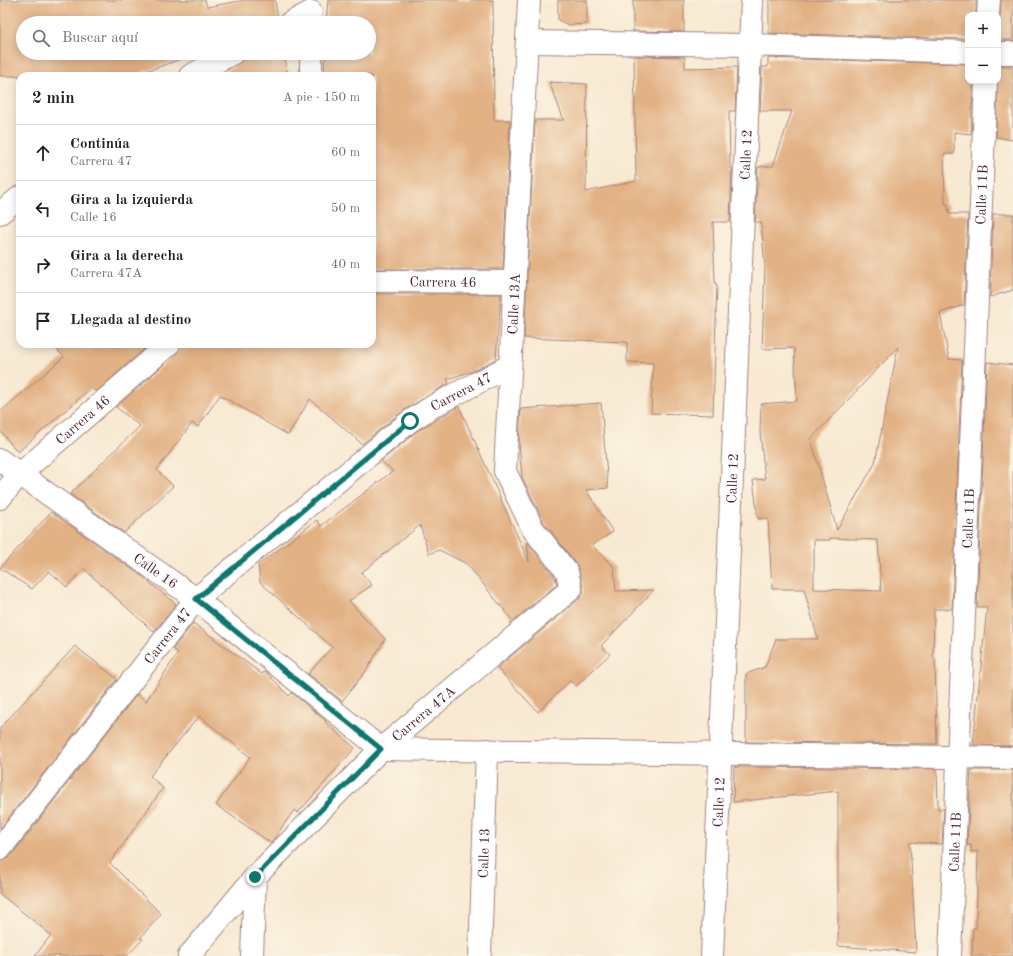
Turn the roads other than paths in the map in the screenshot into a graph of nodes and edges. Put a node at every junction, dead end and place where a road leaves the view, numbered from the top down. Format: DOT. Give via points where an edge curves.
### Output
graph roads {
  1 [pos="529,0"];
  2 [pos="752,0"];
  3 [pos="989,0"];
  4 [pos="988,12"];
  5 [pos="528,42"];
  6 [pos="750,44"];
  7 [pos="965,52"];
  8 [pos="1001,53"];
  9 [pos="1013,53"];
  10 [pos="220,60"];
  11 [pos="311,60"];
  12 [pos="197,72"];
  13 [pos="311,72"];
  14 [pos="986,84"];
  15 [pos="16,201"];
  16 [pos="0,214"];
  17 [pos="376,281"];
  18 [pos="515,282"];
  19 [pos="164,348"];
  20 [pos="509,366"];
  21 [pos="0,460"];
  22 [pos="20,475"];
  23 [pos="0,498"];
  24 [pos="571,589"];
  25 [pos="196,599"];
  26 [pos="381,749"];
  27 [pos="487,750"];
  28 [pos="720,754"];
  29 [pos="958,757"];
  30 [pos="1013,758"];
  31 [pos="0,849"];
  32 [pos="255,877"];
  33 [pos="189,956"];
  34 [pos="252,956"];
  35 [pos="480,956"];
  36 [pos="712,956"];
  37 [pos="950,956"];
  1 -- 5 [label="street, Calle 13A"];
  2 -- 6 [label="street, Calle 12"];
  3 -- 4 [label="street"];
  5 -- 6 [label="street"];
  5 -- 18 [label="street, Calle 13A"];
  6 -- 7 [label="street"];
  6 -- 28 [label="street, Calle 12"];
  8 -- 9 [label="street"];
  10 -- 12 [label="street"];
  11 -- 13 [label="street"];
  14 -- 29 [label="street, Calle 11B"];
  15 -- 16 [label="street"];
  17 -- 18 [label="street, Carrera 46"];
  18 -- 20 [label="street, Calle 13A"];
  19 -- 22 [label="street, Carrera 46"];
  20 -- 24 [label="street, Calle 13A" via="505,471 534,529 567,572"];
  20 -- 25 [label="street, Carrera 47" via="410,421"];
  21 -- 22 [label="street, Calle 16"];
  22 -- 23 [label="street, Carrera 46"];
  22 -- 25 [label="street, Calle 16"];
  24 -- 26 [label="street, Carrera 47A"];
  25 -- 26 [label="street, Calle 16"];
  25 -- 31 [label="street, Carrera 47"];
  26 -- 27 [label="street"];
  26 -- 32 [label="street, Carrera 47A"];
  27 -- 28 [label="street"];
  27 -- 35 [label="street, Calle 13"];
  28 -- 29 [label="street"];
  28 -- 36 [label="street, Calle 12"];
  29 -- 30 [label="street"];
  29 -- 37 [label="street, Calle 11B"];
  32 -- 33 [label="street, Carrera 47A"];
  32 -- 34 [label="street"];
}
